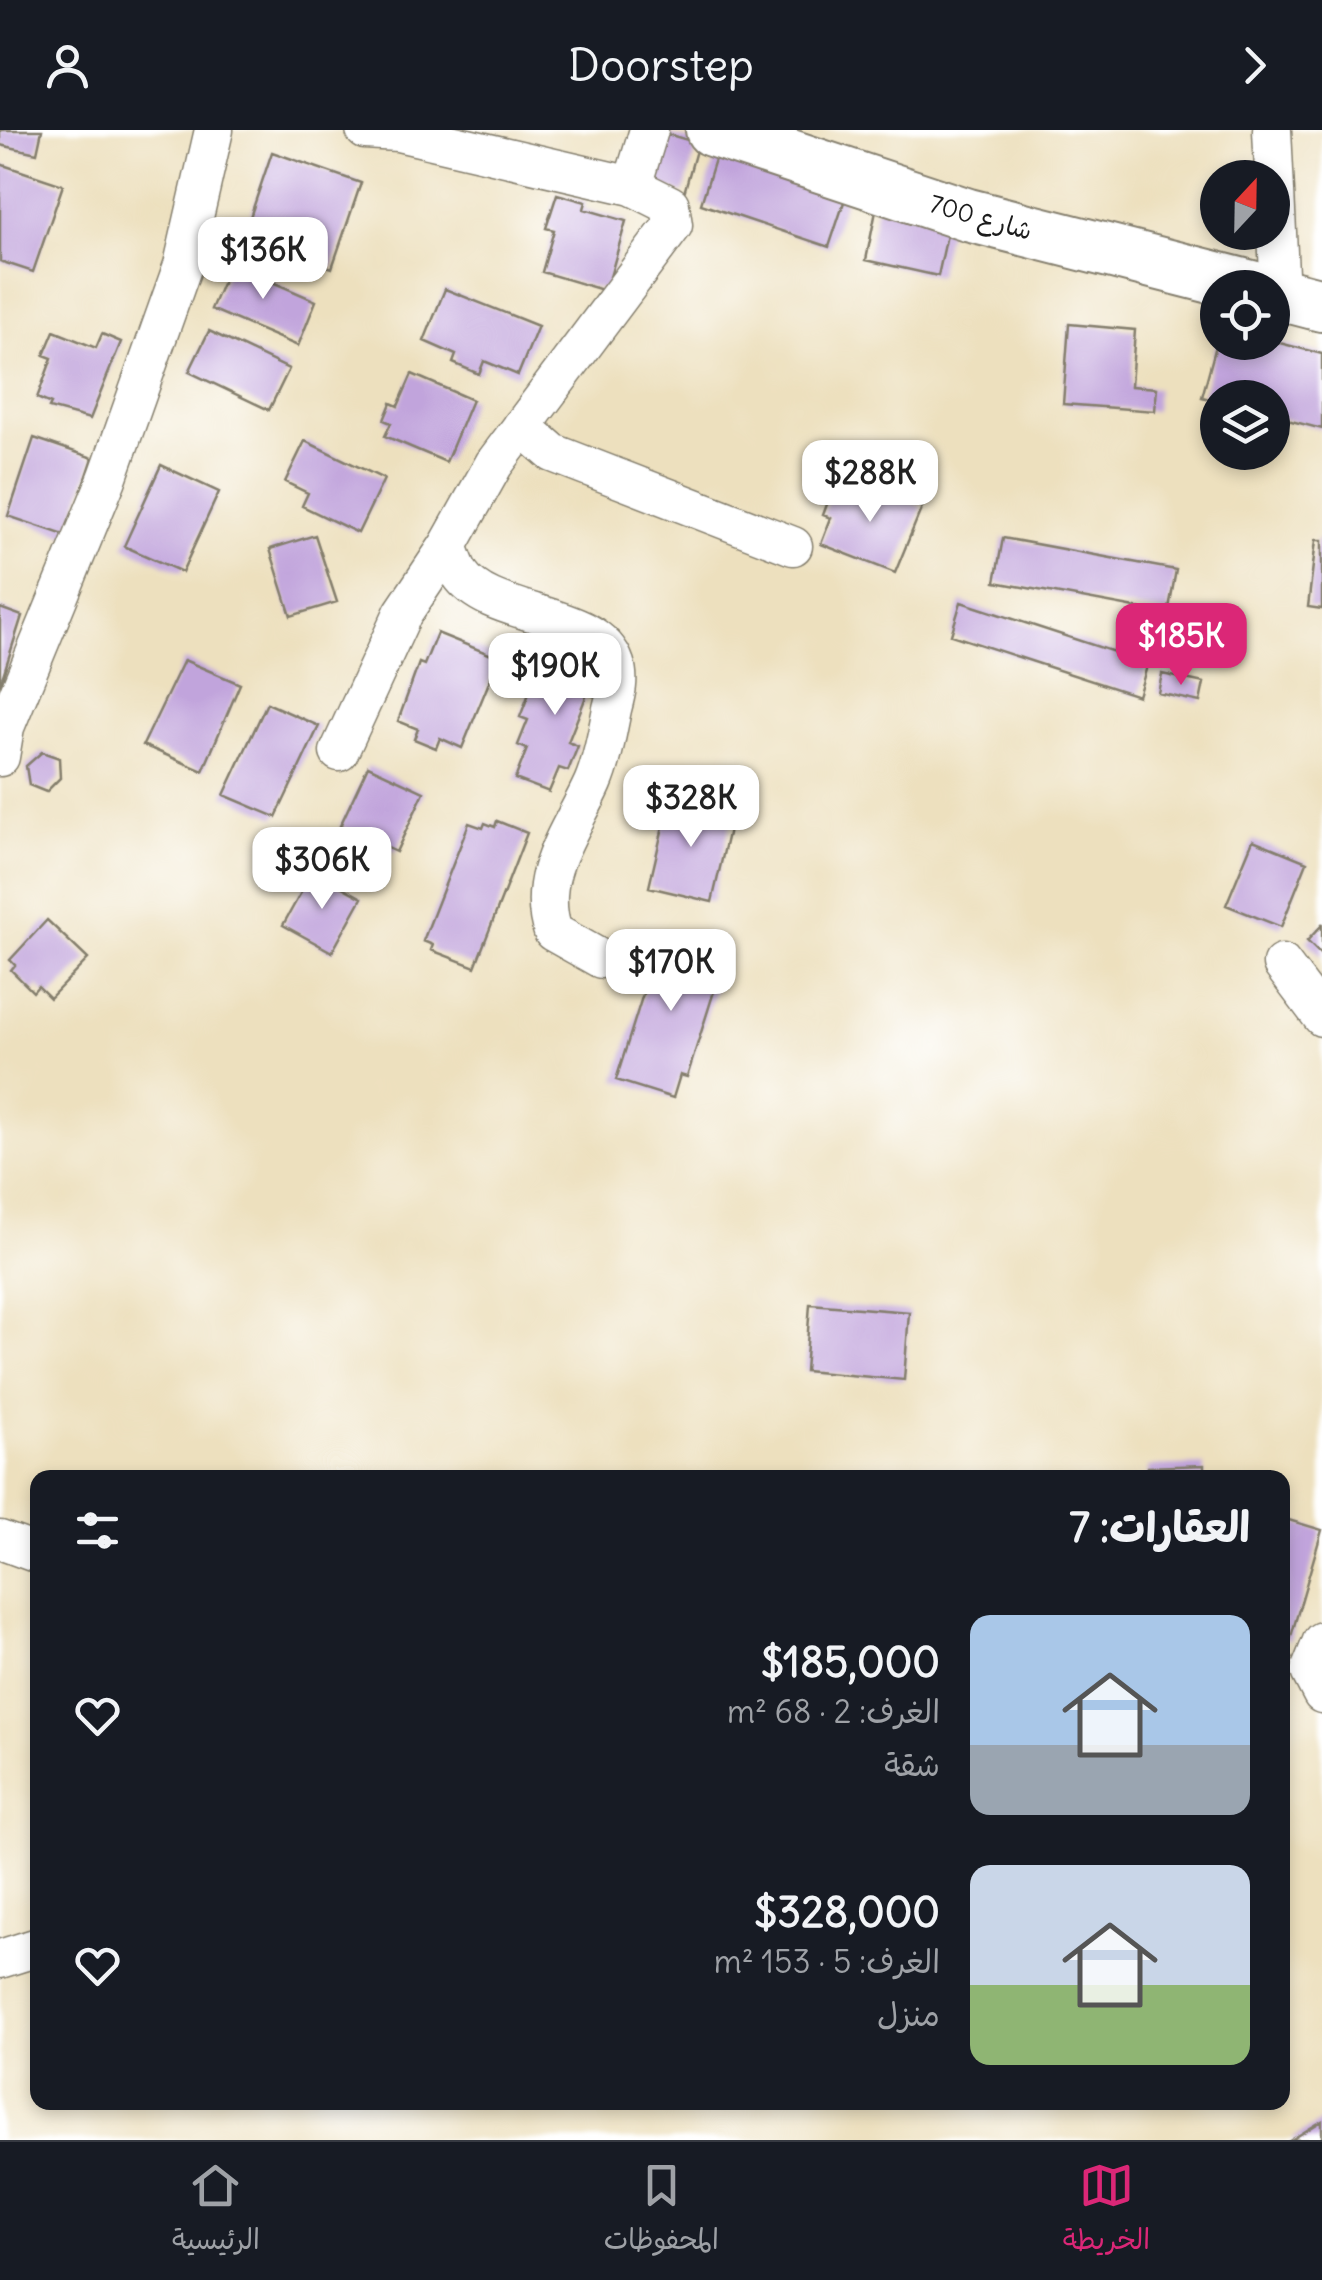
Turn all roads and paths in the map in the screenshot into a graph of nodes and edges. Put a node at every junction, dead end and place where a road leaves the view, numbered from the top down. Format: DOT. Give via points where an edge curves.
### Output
graph roads {
  1 [pos="214,130"];
  2 [pos="366,130"];
  3 [pos="649,130"];
  4 [pos="712,130"];
  5 [pos="1272,130"];
  6 [pos="632,186"];
  7 [pos="1280,270"];
  8 [pos="1200,274"];
  9 [pos="522,426"];
  10 [pos="448,546"];
  11 [pos="793,546"];
  12 [pos="339,752"];
  13 [pos="0,757"];
  14 [pos="601,958"];
  15 [pos="1282,964"];
  16 [pos="1322,1017"];
  17 [pos="0,1540"];
  18 [pos="30,1551"];
  19 [pos="1322,1641"];
  20 [pos="1322,1694"];
  21 [pos="30,1950"];
  22 [pos="0,1959"];
  1 -- 13 [label="street" via="184,265 107,479 5,727"];
  2 -- 6 [label="street"];
  3 -- 6 [label="street"];
  4 -- 8 [label="main road, شارع 700" via="968,215"];
  5 -- 7 [label="street"];
  6 -- 9 [label="street" via="670,205 672,225"];
  9 -- 10 [label="street"];
  9 -- 11 [label="street" via="553,453"];
  10 -- 12 [label="street" via="403,613"];
  10 -- 14 [label="street" via="461,577 579,629 606,647 615,664 618,682 602,754 556,852 545,910 553,932"];
  15 -- 16 [label="street"];
  17 -- 18 [label="street"];
  19 -- 20 [label="street" via="1310,1671"];
  21 -- 22 [label="street"];
}
